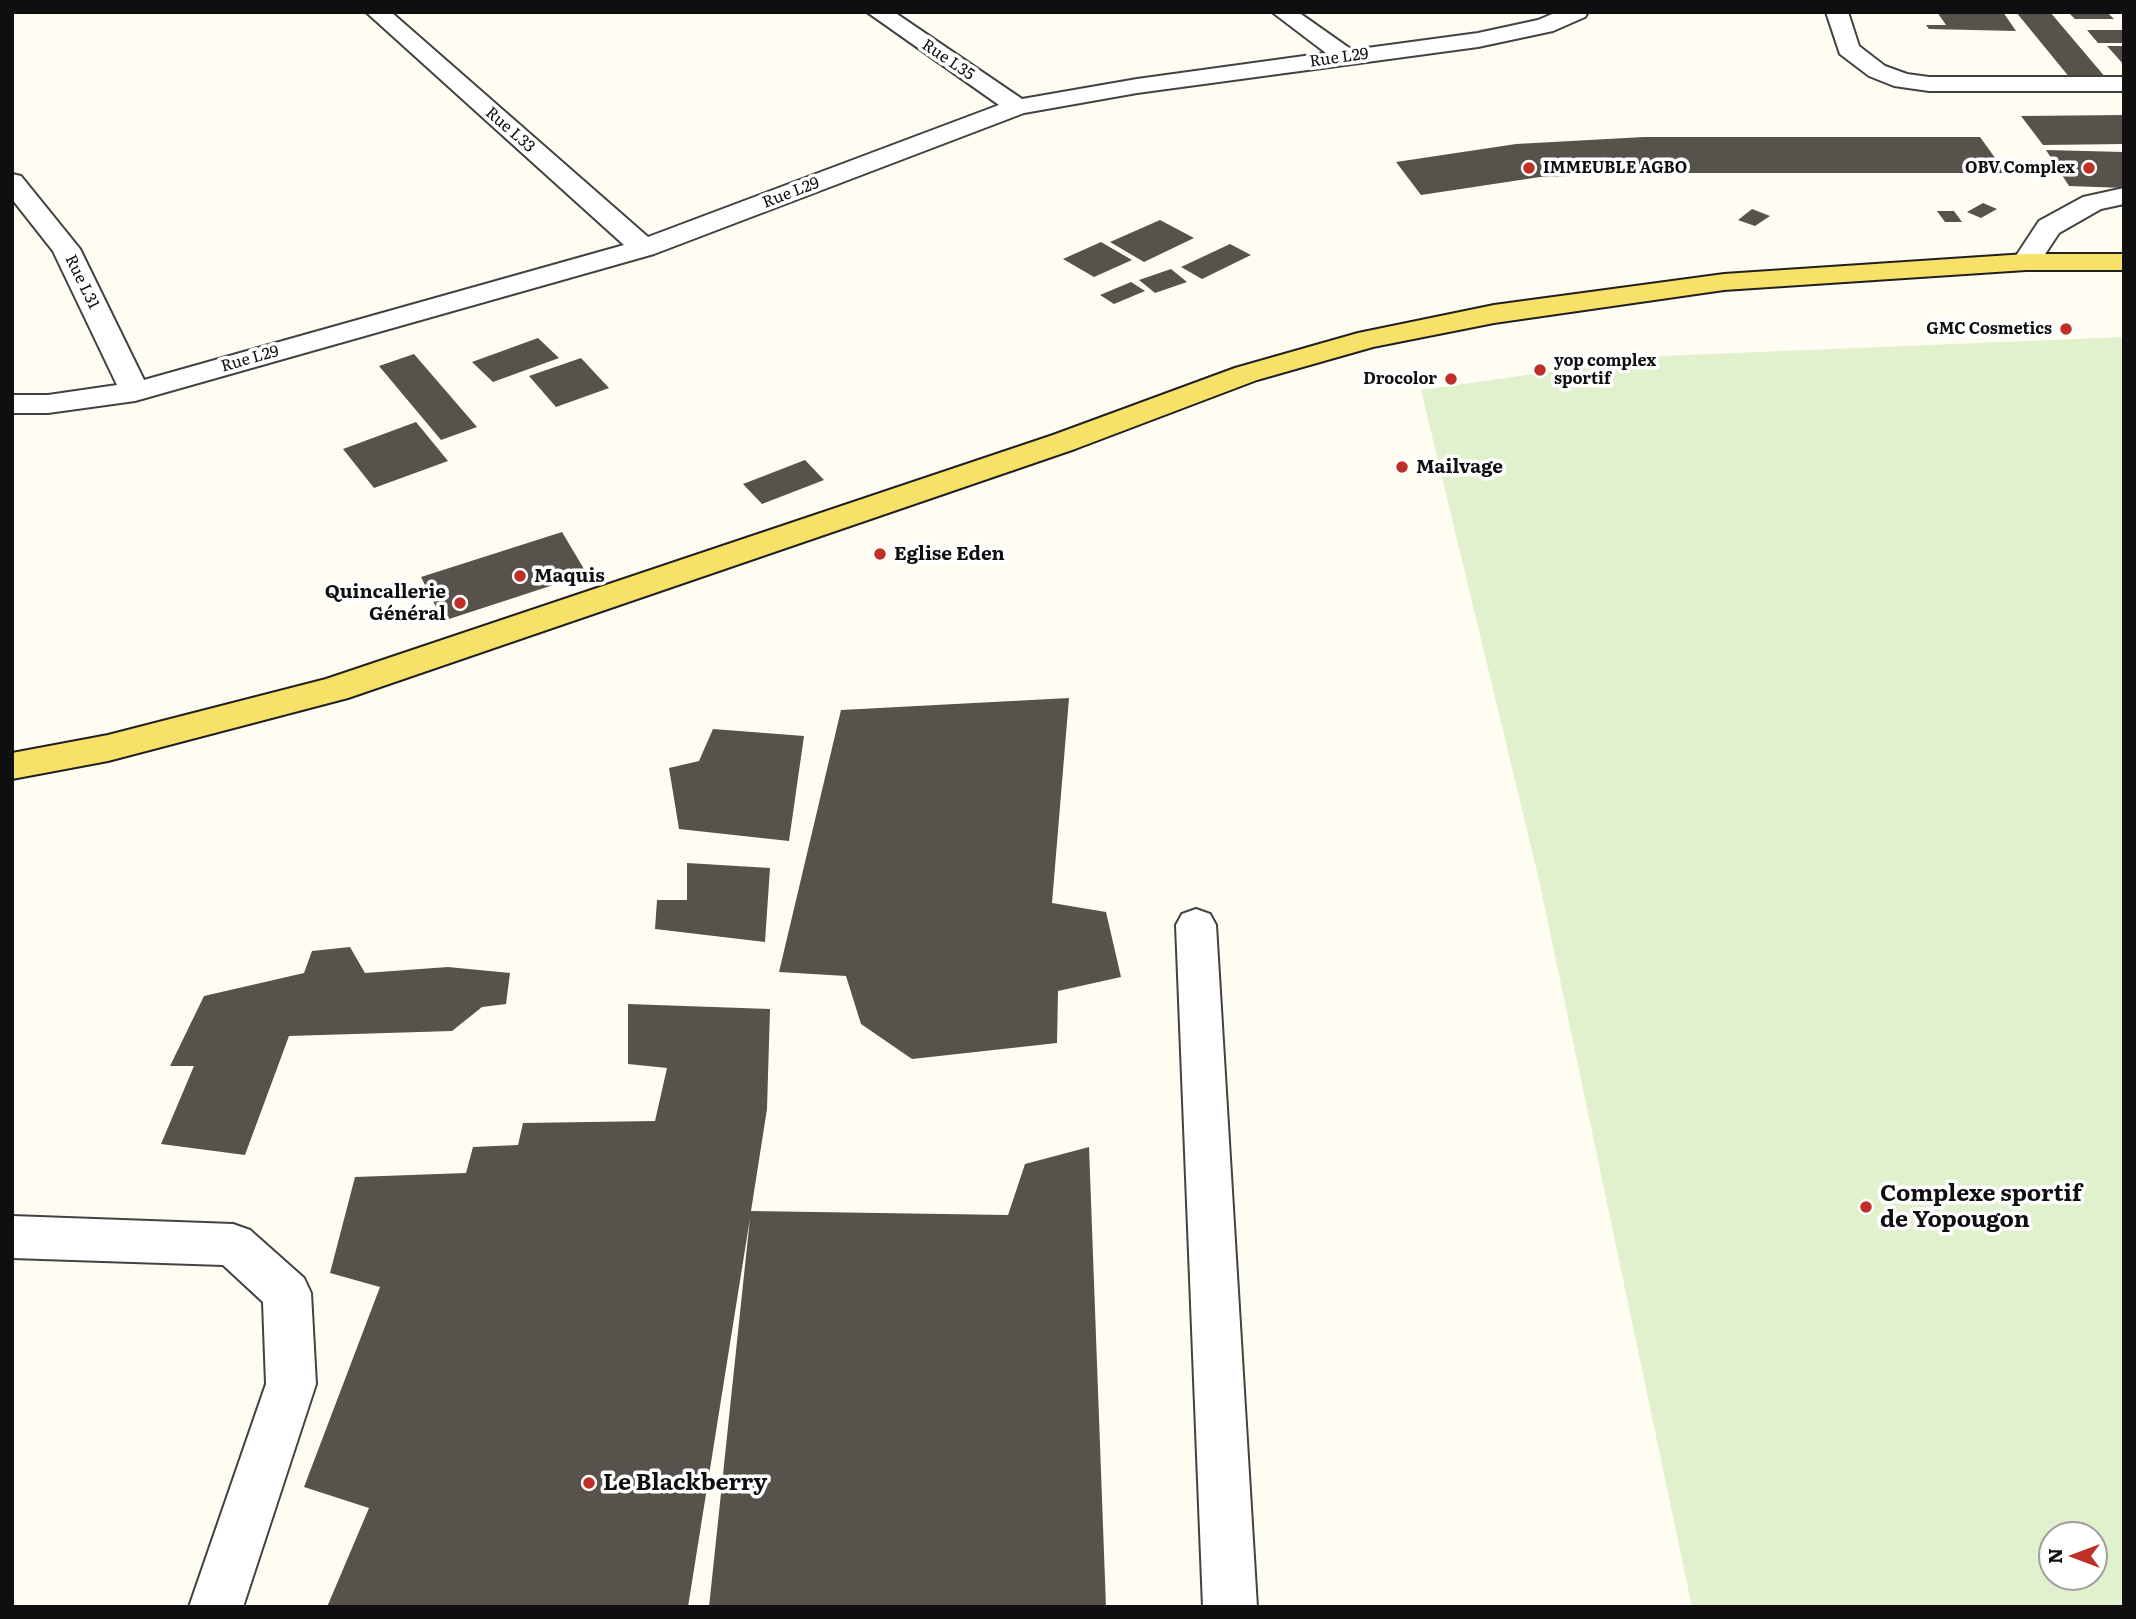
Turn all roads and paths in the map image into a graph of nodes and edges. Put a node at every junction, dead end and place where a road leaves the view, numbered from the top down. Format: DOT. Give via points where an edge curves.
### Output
graph roads {
  1 [pos="376,12"];
  2 [pos="878,12"];
  3 [pos="1283,12"];
  4 [pos="1577,12"];
  5 [pos="1837,12"];
  6 [pos="1347,57"];
  7 [pos="2124,84"];
  8 [pos="1018,107"];
  9 [pos="12,182"];
  10 [pos="2124,196"];
  11 [pos="645,248"];
  12 [pos="2026,262"];
  13 [pos="2124,262"];
  14 [pos="135,392"];
  15 [pos="12,404"];
  16 [pos="12,766"];
  17 [pos="1196,925"];
  18 [pos="12,1237"];
  19 [pos="216,1607"];
  20 [pos="1230,1607"];
  1 -- 11 [label="street, Rue L33"];
  2 -- 8 [label="street, Rue L35"];
  3 -- 6 [label="street"];
  4 -- 6 [label="street, Rue L29" via="1545,26 1478,40"];
  5 -- 7 [label="street" via="1848,49 1877,71 1903,81"];
  6 -- 8 [label="street, Rue L29"];
  8 -- 11 [label="street, Rue L29"];
  9 -- 14 [label="street, Rue L31" via="66,248"];
  10 -- 12 [label="street" via="2092,203 2049,228"];
  11 -- 14 [label="street, Rue L29"];
  12 -- 13 [label="main road"];
  12 -- 16 [label="main road" via="1724,282 1494,314 1368,339 1245,374 1064,442 335,689 108,748"];
  14 -- 15 [label="street, Rue L29"];
  17 -- 20 [label="street"];
  18 -- 19 [label="street" via="233,1245 287,1293 291,1384"];
}
